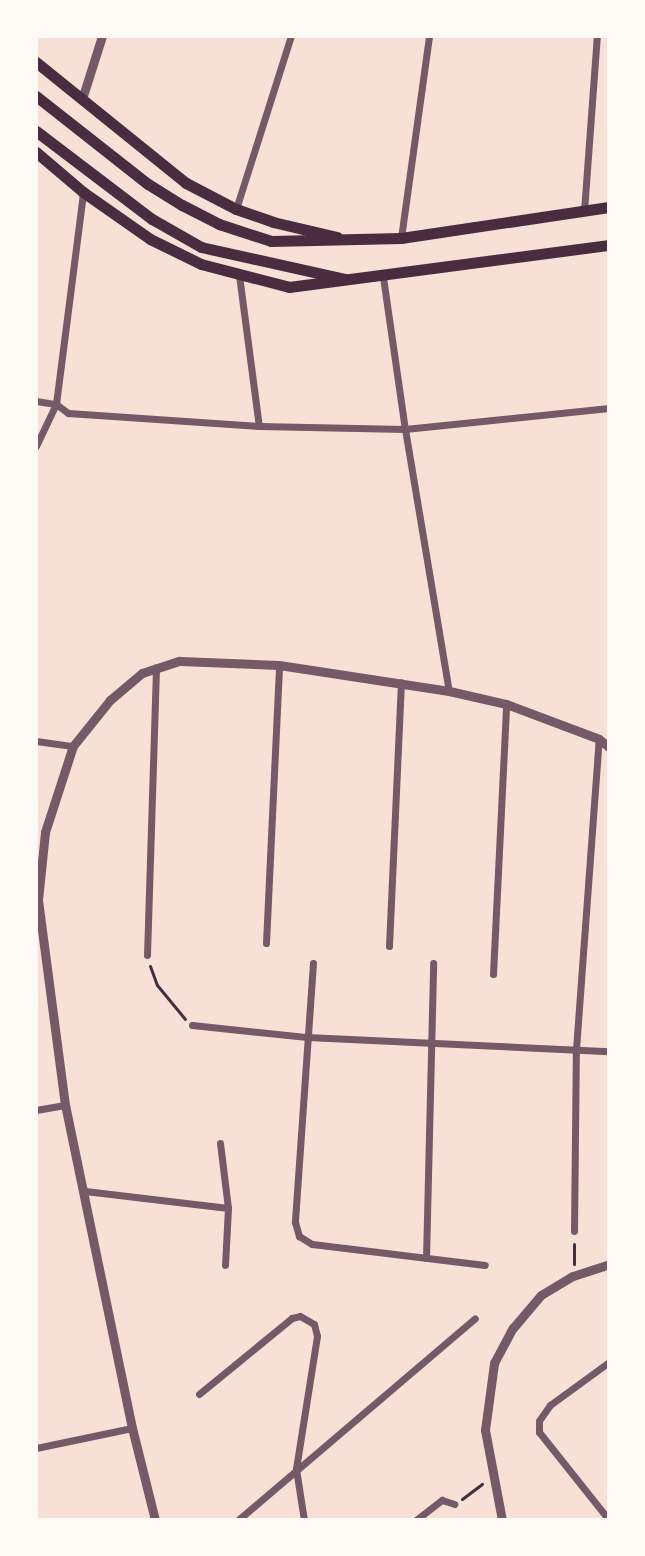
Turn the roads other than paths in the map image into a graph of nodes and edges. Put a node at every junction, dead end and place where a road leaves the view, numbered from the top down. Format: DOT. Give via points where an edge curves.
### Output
graph roads {
  1 [pos="102,36"];
  2 [pos="291,36"];
  3 [pos="429,36"];
  4 [pos="597,36"];
  5 [pos="36,62"];
  6 [pos="36,96"];
  7 [pos="82,99"];
  8 [pos="36,131"];
  9 [pos="36,152"];
  10 [pos="83,192"];
  11 [pos="609,207"];
  12 [pos="236,209"];
  13 [pos="584,211"];
  14 [pos="401,238"];
  15 [pos="349,240"];
  16 [pos="609,245"];
  17 [pos="239,275"];
  18 [pos="383,277"];
  19 [pos="353,281"];
  20 [pos="36,401"];
  21 [pos="56,404"];
  22 [pos="609,408"];
  23 [pos="259,426"];
  24 [pos="405,429"];
  25 [pos="36,446"];
  26 [pos="279,665"];
  27 [pos="156,667"];
  28 [pos="401,682"];
  29 [pos="449,691"];
  30 [pos="506,704"];
  31 [pos="599,739"];
  32 [pos="36,741"];
  33 [pos="73,746"];
  34 [pos="609,747"];
  35 [pos="266,943"];
  36 [pos="389,946"];
  37 [pos="147,955"];
  38 [pos="313,963"];
  39 [pos="433,963"];
  40 [pos="493,974"];
  41 [pos="192,1025"];
  42 [pos="307,1037"];
  43 [pos="428,1042"];
  44 [pos="576,1049"];
  45 [pos="609,1051"];
  46 [pos="65,1105"];
  47 [pos="36,1110"];
  48 [pos="220,1143"];
  49 [pos="85,1191"];
  50 [pos="228,1208"];
  51 [pos="574,1231"];
  52 [pos="426,1258"];
  53 [pos="609,1264"];
  54 [pos="225,1265"];
  55 [pos="485,1265"];
  56 [pos="475,1318"];
  57 [pos="609,1362"];
  58 [pos="199,1394"];
  59 [pos="132,1428"];
  60 [pos="36,1448"];
  61 [pos="296,1469"];
  62 [pos="454,1504"];
  63 [pos="607,1518"];
  64 [pos="155,1520"];
  65 [pos="238,1520"];
  66 [pos="304,1520"];
  67 [pos="416,1520"];
  68 [pos="502,1520"];
  1 -- 7 [label="street"];
  2 -- 12 [label="street"];
  3 -- 14 [label="street"];
  4 -- 13 [label="street"];
  5 -- 7 [label="main road"];
  6 -- 15 [label="main road" via="148,184 219,224 271,241"];
  7 -- 12 [label="main road" via="186,183"];
  8 -- 19 [label="main road" via="173,233 201,247"];
  9 -- 10 [label="main road"];
  10 -- 17 [label="main road" via="150,239 201,264"];
  10 -- 21 [label="street"];
  11 -- 13 [label="main road"];
  12 -- 15 [label="main road"];
  13 -- 14 [label="main road"];
  14 -- 15 [label="main road"];
  16 -- 18 [label="main road"];
  17 -- 19 [label="main road" via="289,287"];
  17 -- 23 [label="street"];
  18 -- 19 [label="main road"];
  18 -- 24 [label="street"];
  20 -- 21 [label="street"];
  21 -- 23 [label="street" via="68,413"];
  21 -- 25 [label="street"];
  22 -- 24 [label="street"];
  23 -- 24 [label="street"];
  24 -- 29 [label="street"];
  26 -- 27 [label="street" via="180,661"];
  26 -- 28 [label="street"];
  26 -- 35 [label="street"];
  27 -- 33 [label="street" via="110,700"];
  27 -- 37 [label="street"];
  28 -- 29 [label="street"];
  28 -- 36 [label="street"];
  29 -- 30 [label="street"];
  30 -- 31 [label="street"];
  30 -- 40 [label="street"];
  31 -- 34 [label="street"];
  31 -- 44 [label="street"];
  32 -- 33 [label="street"];
  33 -- 46 [label="street" via="45,832 38,900"];
  38 -- 42 [label="street"];
  39 -- 43 [label="street"];
  41 -- 42 [label="street"];
  42 -- 43 [label="street"];
  42 -- 52 [label="street" via="295,1222 299,1236 312,1244"];
  43 -- 44 [label="street"];
  43 -- 52 [label="street"];
  44 -- 45 [label="street"];
  44 -- 51 [label="street"];
  46 -- 47 [label="street"];
  46 -- 49 [label="street"];
  48 -- 50 [label="street"];
  49 -- 50 [label="street"];
  49 -- 59 [label="street"];
  50 -- 54 [label="street"];
  52 -- 55 [label="street"];
  53 -- 68 [label="street" via="573,1276 541,1295 494,1363 485,1430"];
  56 -- 61 [label="street"];
  57 -- 63 [label="street" via="550,1405 539,1421 539,1432"];
  58 -- 61 [label="street" via="292,1318 308,1319 317,1336"];
  59 -- 60 [label="street"];
  59 -- 64 [label="street"];
  61 -- 65 [label="street"];
  61 -- 66 [label="street"];
  62 -- 67 [label="street" via="442,1500"];
}
